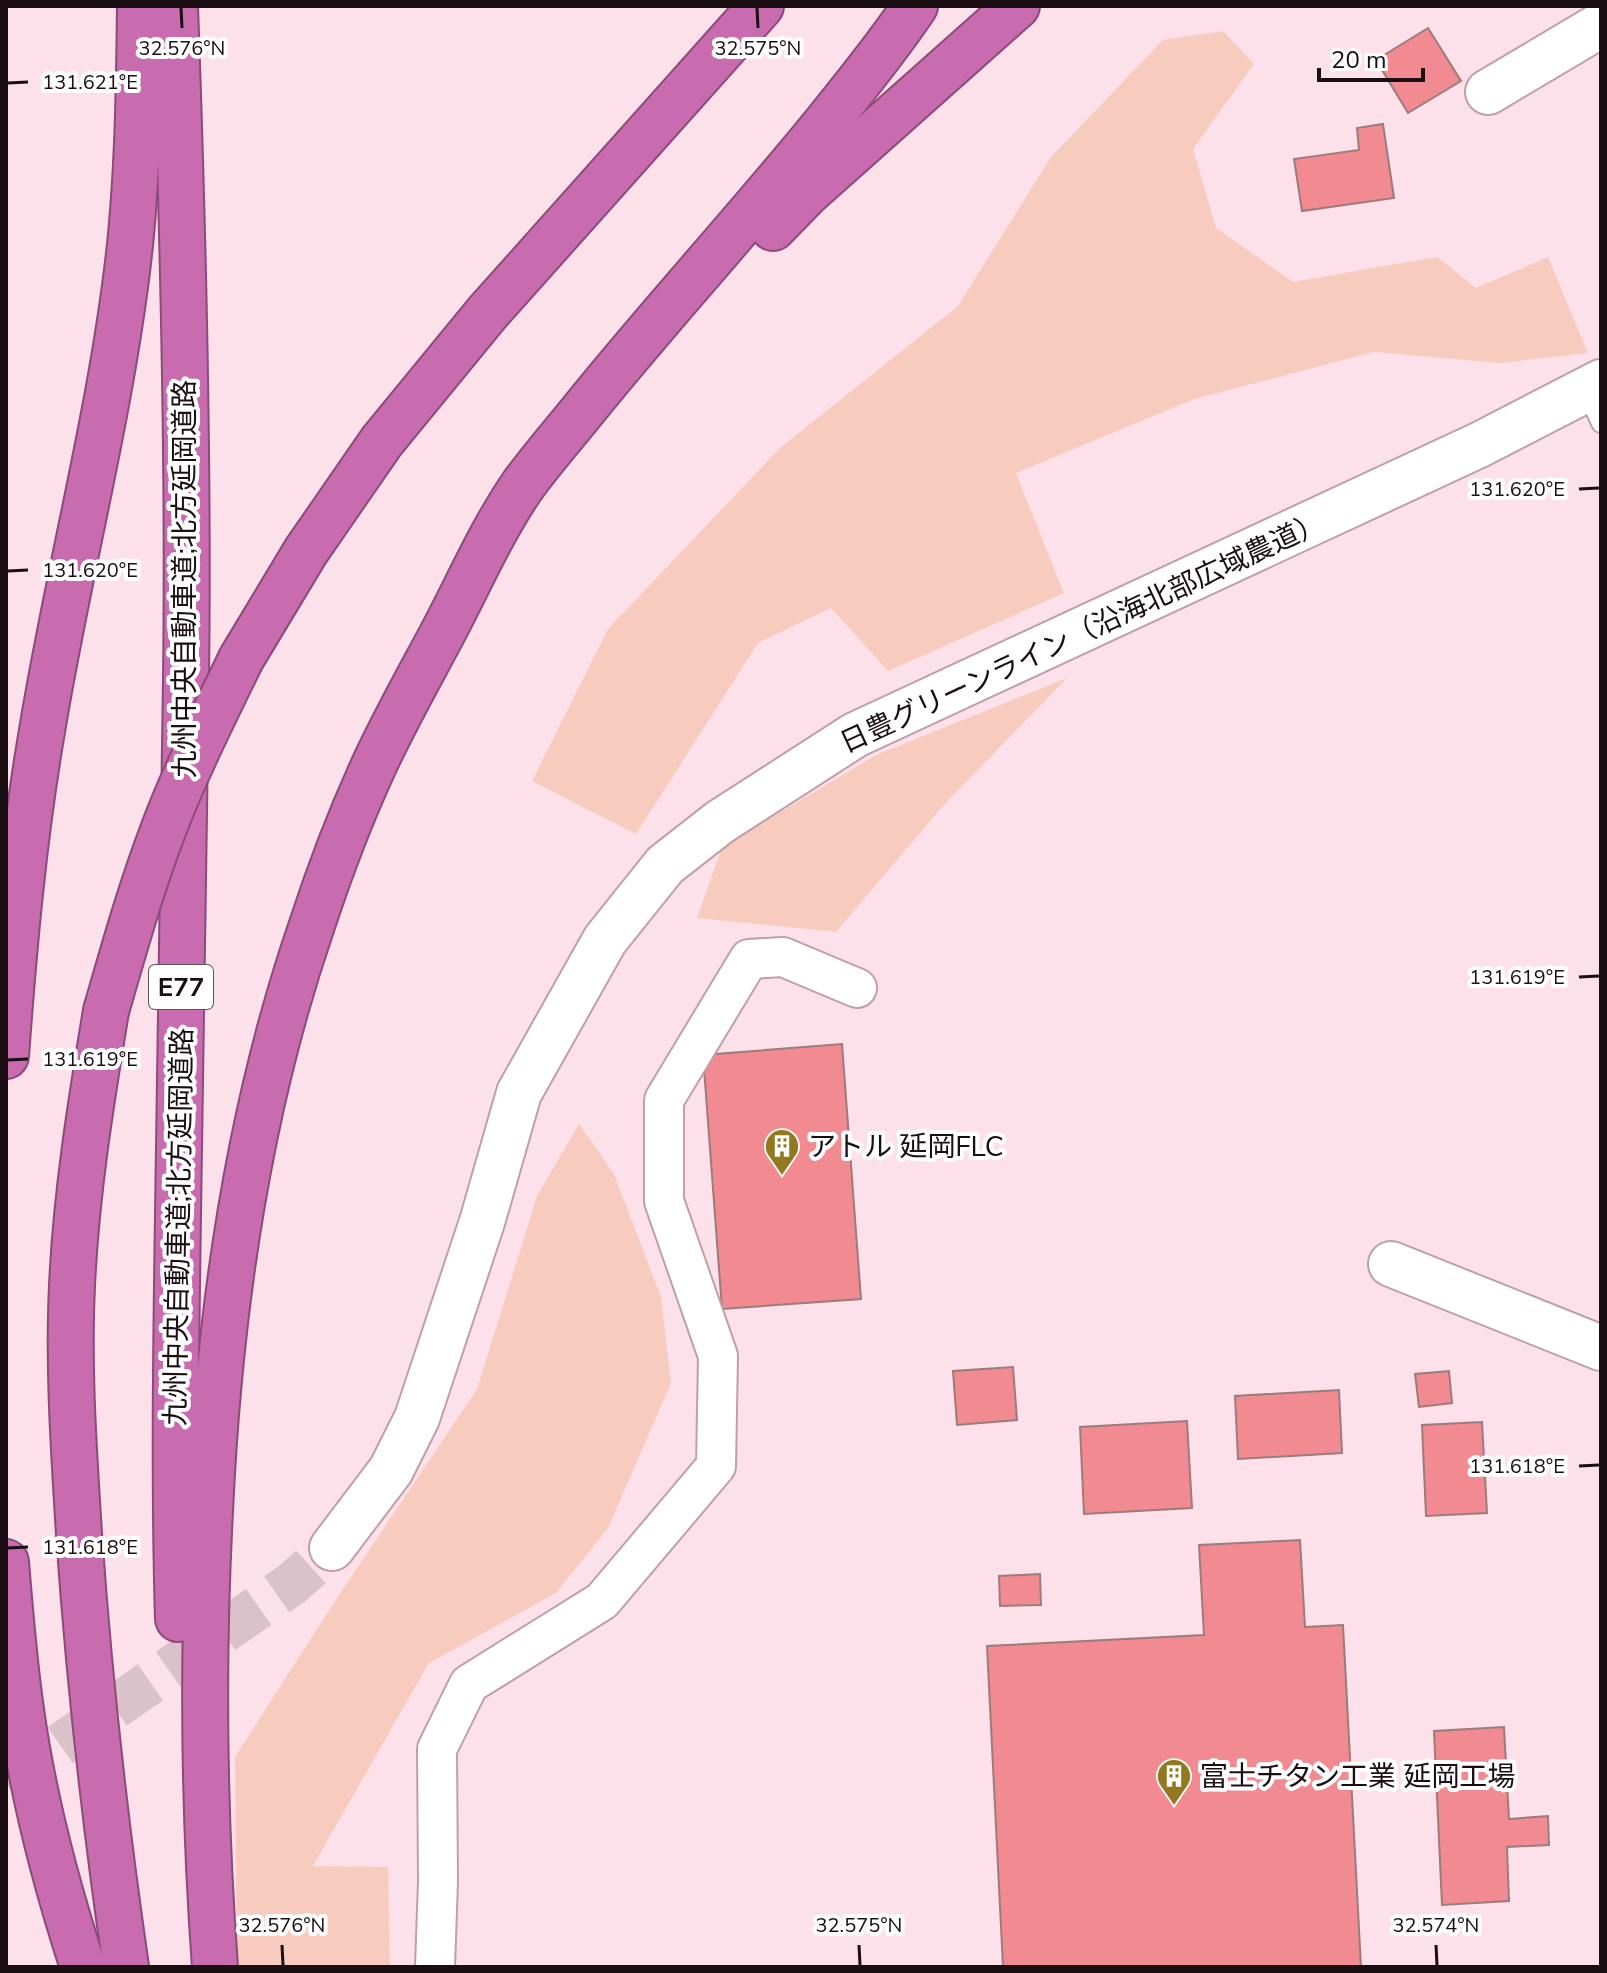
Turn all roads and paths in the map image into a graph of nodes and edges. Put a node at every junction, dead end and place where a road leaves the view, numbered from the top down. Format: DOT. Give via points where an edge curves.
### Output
graph roads {
  1 [pos="140,6"];
  2 [pos="175,6"];
  3 [pos="761,6"];
  4 [pos="915,6"];
  5 [pos="1017,6"];
  6 [pos="1601,25"];
  7 [pos="1488,92"];
  8 [pos="1596,398"];
  9 [pos="458,605"];
  10 [pos="857,988"];
  11 [pos="6,1056"];
  12 [pos="1391,1264"];
  13 [pos="1601,1348"];
  14 [pos="332,1548"];
  15 [pos="6,1562"];
  16 [pos="83,1967"];
  17 [pos="126,1967"];
  18 [pos="197,1967"];
  19 [pos="215,1967"];
  20 [pos="435,1967"];
  1 -- 11 [label="highway" via="129,254 27,825"];
  2 -- 18 [label="highway, 九州中央自動車道;北方延岡道路 / E77" via="186,496 176,1565"];
  3 -- 17 [label="highway, bridge" via="487,313 382,441 306,551 241,659 200,742 133,919 106,1011 90,1109 78,1202 71,1378 85,1615"];
  4 -- 9 [label="highway" via="790,168 524,484"];
  5 -- 9 [label="highway" via="807,193 620,386 533,487"];
  6 -- 7 [label="street"];
  8 -- 14 [label="street, 日豊グリーンライン（沿海北部広域農道）" via="1479,445 855,735 720,822 665,865 605,940 519,1093 417,1418 391,1470"];
  9 -- 19 [label="highway" via="375,764 341,845 288,1000 252,1145 225,1320 207,1562 205,1739"];
  10 -- 20 [label="street" via="783,957 749,959 664,1100 664,1201 718,1356 716,1466 602,1601 469,1684 437,1749"];
  12 -- 13 [label="street"];
  15 -- 16 [label="highway" via="21,1712 36,1793"];
}
